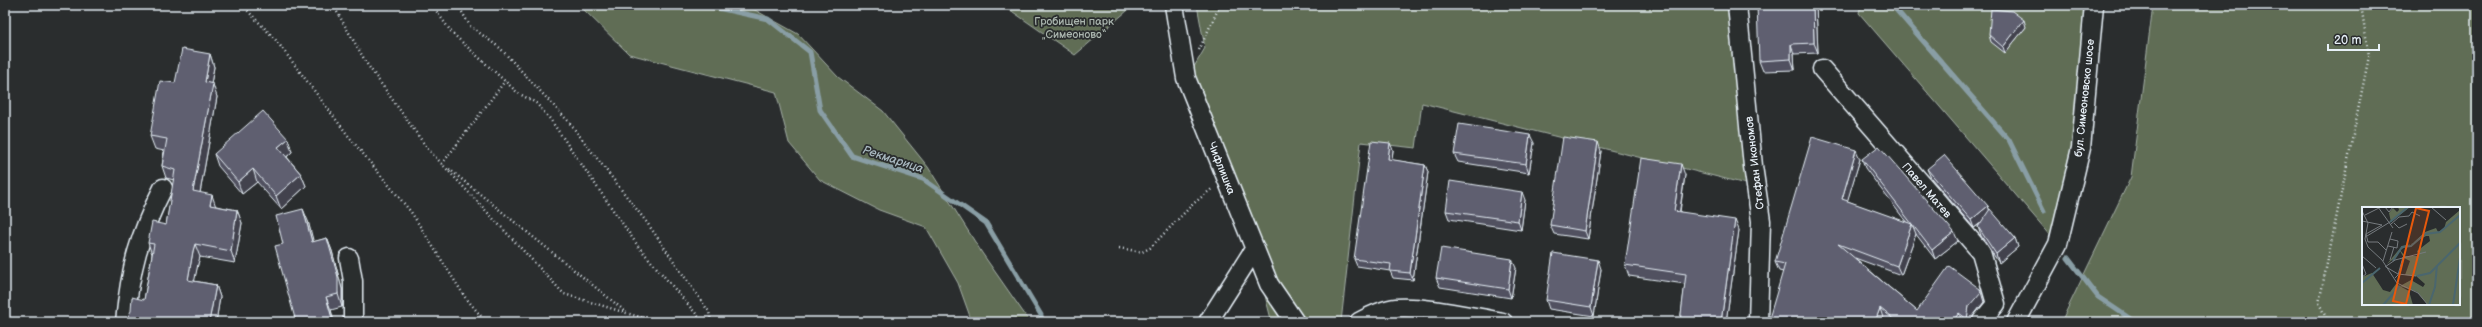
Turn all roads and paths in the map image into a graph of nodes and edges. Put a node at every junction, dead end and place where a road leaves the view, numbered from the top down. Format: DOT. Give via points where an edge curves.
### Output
graph roads {
  1 [pos="242,5"];
  2 [pos="333,5"];
  3 [pos="432,5"];
  4 [pos="458,5"];
  5 [pos="1174,5"];
  6 [pos="1220,5"];
  7 [pos="1737,5"];
  8 [pos="2094,5"];
  9 [pos="2361,5"];
  10 [pos="1198,51"];
  11 [pos="1822,69"];
  12 [pos="505,81"];
  13 [pos="442,163"];
  14 [pos="1226,178"];
  15 [pos="163,188"];
  16 [pos="1119,248"];
  17 [pos="1255,248"];
  18 [pos="349,258"];
  19 [pos="627,313"];
  20 [pos="125,322"];
  21 [pos="354,322"];
  22 [pos="486,322"];
  23 [pos="656,322"];
  24 [pos="703,322"];
  25 [pos="711,322"];
  26 [pos="1208,322"];
  27 [pos="1295,322"];
  28 [pos="1359,322"];
  29 [pos="1503,322"];
  30 [pos="1758,322"];
  31 [pos="1981,322"];
  32 [pos="2016,322"];
  33 [pos="2328,322"];
  1 -- 22 [label="path" via="275,38 350,138 410,212 465,297"];
  2 -- 13 [label="path" via="367,64 427,148"];
  3 -- 12 [label="path" via="452,33"];
  4 -- 25 [label="path" via="470,26 500,48 568,121 648,224 709,312"];
  5 -- 14 [label="street, Чифлишка" via="1186,78"];
  6 -- 10 [label="path"];
  7 -- 30 [label="street, Стефан Икономов" via="1761,221"];
  8 -- 32 [label="street, бул. Симеоновско шосе" via="2081,148 2058,244"];
  9 -- 33 [label="path" via="2370,56 2319,303"];
  11 -- 31 [label="street, Павел Матев" via="1981,252 1996,304"];
  12 -- 13 [label="path"];
  12 -- 24 [label="path" via="518,93 536,103 550,119 638,246"];
  13 -- 19 [label="path"];
  13 -- 19 [label="path" via="564,294"];
  14 -- 16 [label="path" via="1193,204 1150,248 1142,252"];
  14 -- 17 [label="street, Чифлишка"];
  15 -- 20 [label="street" via="145,223 132,267"];
  17 -- 26 [label="street"];
  17 -- 27 [label="street, Чифлишка" via="1269,284"];
  18 -- 21 [label="street" via="353,281"];
  19 -- 23 [label="path"];
  28 -- 29 [label="street" via="1395,308 1413,308"];
}
